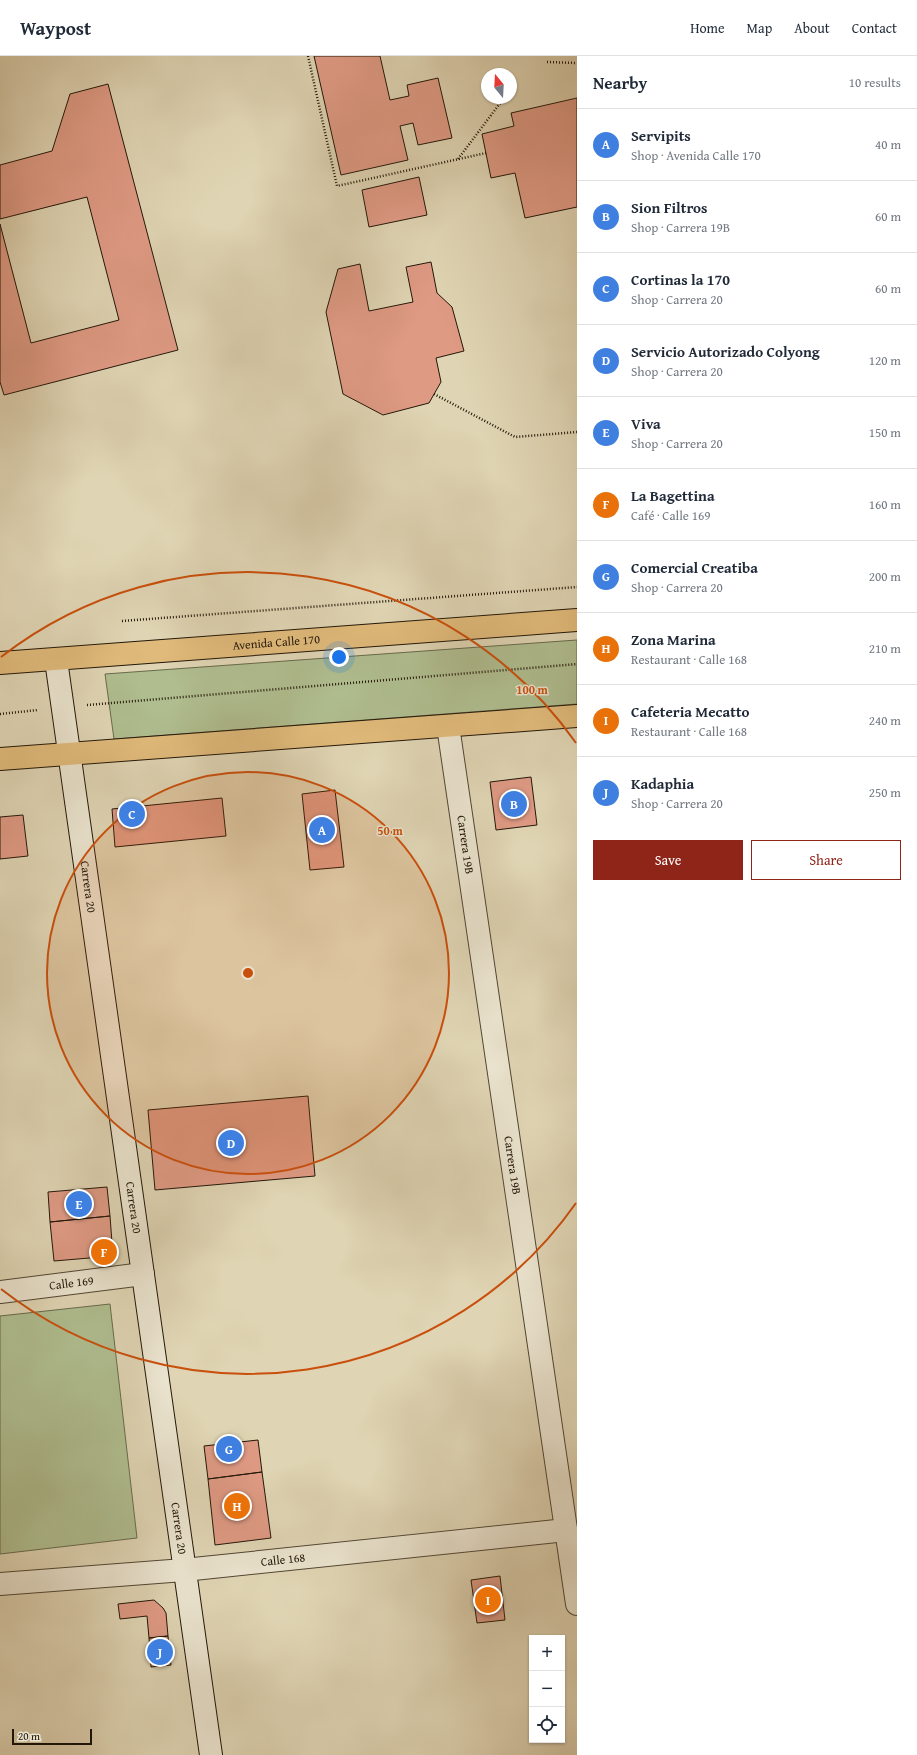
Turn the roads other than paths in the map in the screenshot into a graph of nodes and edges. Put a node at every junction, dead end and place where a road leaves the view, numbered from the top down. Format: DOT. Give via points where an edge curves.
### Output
graph roads {
  1 [pos="577,620"];
  2 [pos="56,660"];
  3 [pos="0,664"];
  4 [pos="577,716"];
  5 [pos="448,726"];
  6 [pos="69,753"];
  7 [pos="0,759"];
  8 [pos="143,1274"];
  9 [pos="0,1292"];
  10 [pos="566,1530"];
  11 [pos="184,1570"];
  12 [pos="0,1584"];
  13 [pos="577,1604"];
  14 [pos="210,1755"];
  1 -- 2 [label="main road, Avenida Calle 170"];
  2 -- 3 [label="main road, Avenida Calle 170"];
  2 -- 6 [label="street, Carrera 20"];
  4 -- 5 [label="main road"];
  5 -- 6 [label="main road"];
  5 -- 10 [label="street, Carrera 19B"];
  6 -- 7 [label="main road"];
  6 -- 8 [label="street, Carrera 20"];
  8 -- 9 [label="street, Calle 169"];
  8 -- 11 [label="street, Carrera 20"];
  10 -- 11 [label="street, Calle 168"];
  10 -- 13 [label="street, Carrera 19B"];
  11 -- 12 [label="street, Calle 168"];
  11 -- 14 [label="street, Carrera 20"];
}
